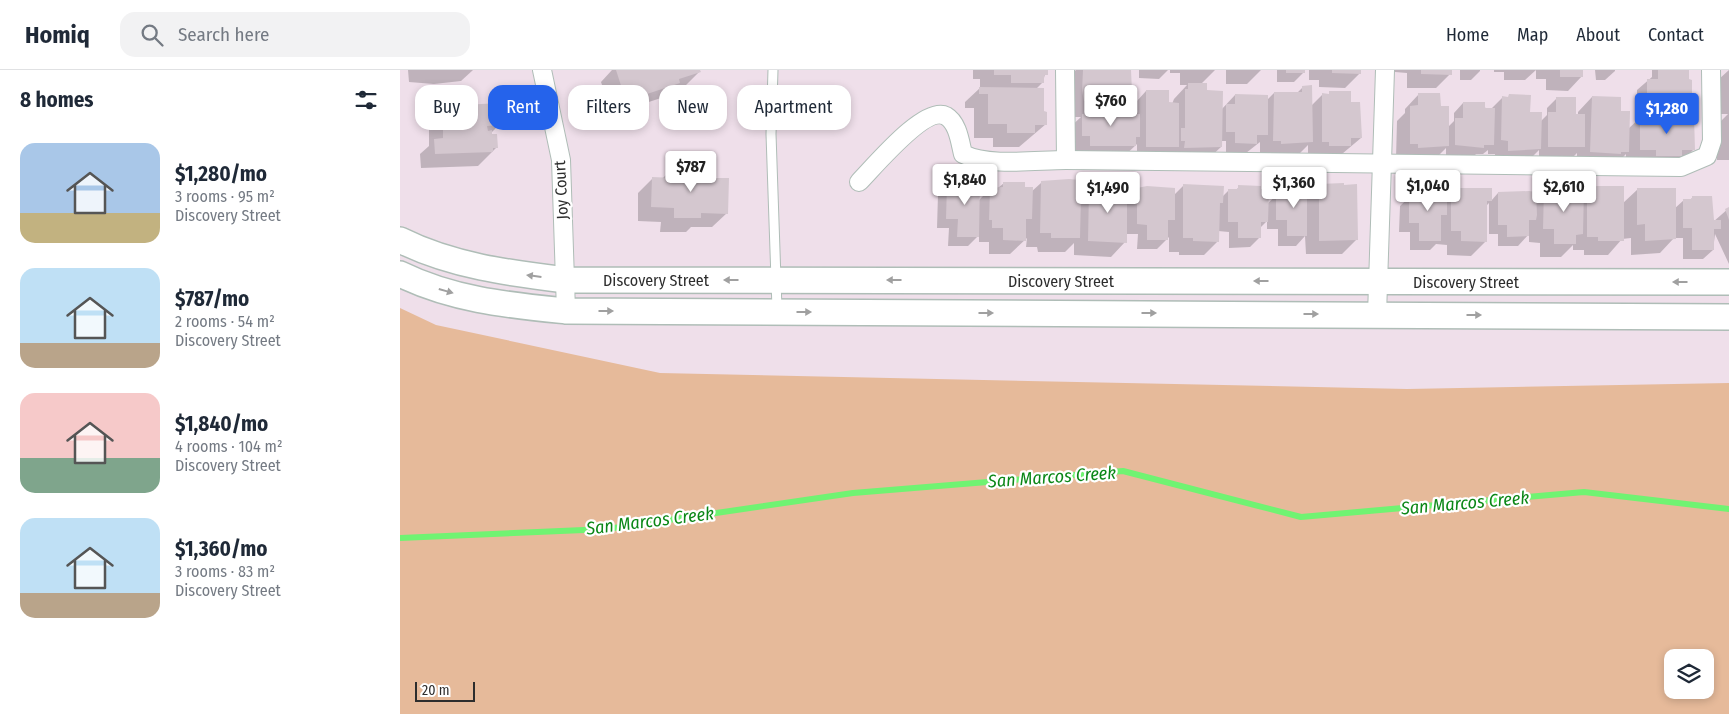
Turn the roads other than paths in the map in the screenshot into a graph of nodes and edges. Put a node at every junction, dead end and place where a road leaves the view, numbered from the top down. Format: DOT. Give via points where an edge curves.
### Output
graph roads {
  1 [pos="542,70"];
  2 [pos="773,70"];
  3 [pos="1065,70"];
  4 [pos="1385,70"];
  5 [pos="1711,70"];
  6 [pos="1066,160"];
  7 [pos="1382,163"];
  8 [pos="859,182"];
  9 [pos="400,240"];
  10 [pos="400,274"];
  11 [pos="566,280"];
  12 [pos="776,280"];
  13 [pos="1379,282"];
  14 [pos="1729,282"];
  15 [pos="566,311"];
  16 [pos="777,312"];
  17 [pos="1377,315"];
  18 [pos="1729,317"];
  1 -- 11 [label="street, Joy Court" via="561,160"];
  2 -- 12 [label="lane" via="771,134"];
  3 -- 6 [label="street"];
  4 -- 7 [label="street"];
  5 -- 7 [label="street" via="1712,141 1707,156 1681,167"];
  6 -- 7 [label="street"];
  6 -- 8 [label="street" via="972,159 963,154 956,129 946,116 934,114 919,121"];
  7 -- 13 [label="street"];
  11 -- 9 [label="main road, Discovery Street, one-way" via="489,271 424,252"];
  10 -- 15 [label="main road, Discovery Street, one-way" via="419,284 484,302"];
  12 -- 11 [label="main road, Discovery Street, one-way"];
  11 -- 15 [label="street, Joy Court"];
  13 -- 12 [label="main road, Discovery Street, one-way"];
  12 -- 16 [label="lane"];
  14 -- 13 [label="main road, Discovery Street, one-way"];
  13 -- 17 [label="street"];
  15 -- 16 [label="main road, Discovery Street, one-way"];
  16 -- 17 [label="main road, Discovery Street, one-way"];
  17 -- 18 [label="main road, Discovery Street, one-way"];
}
